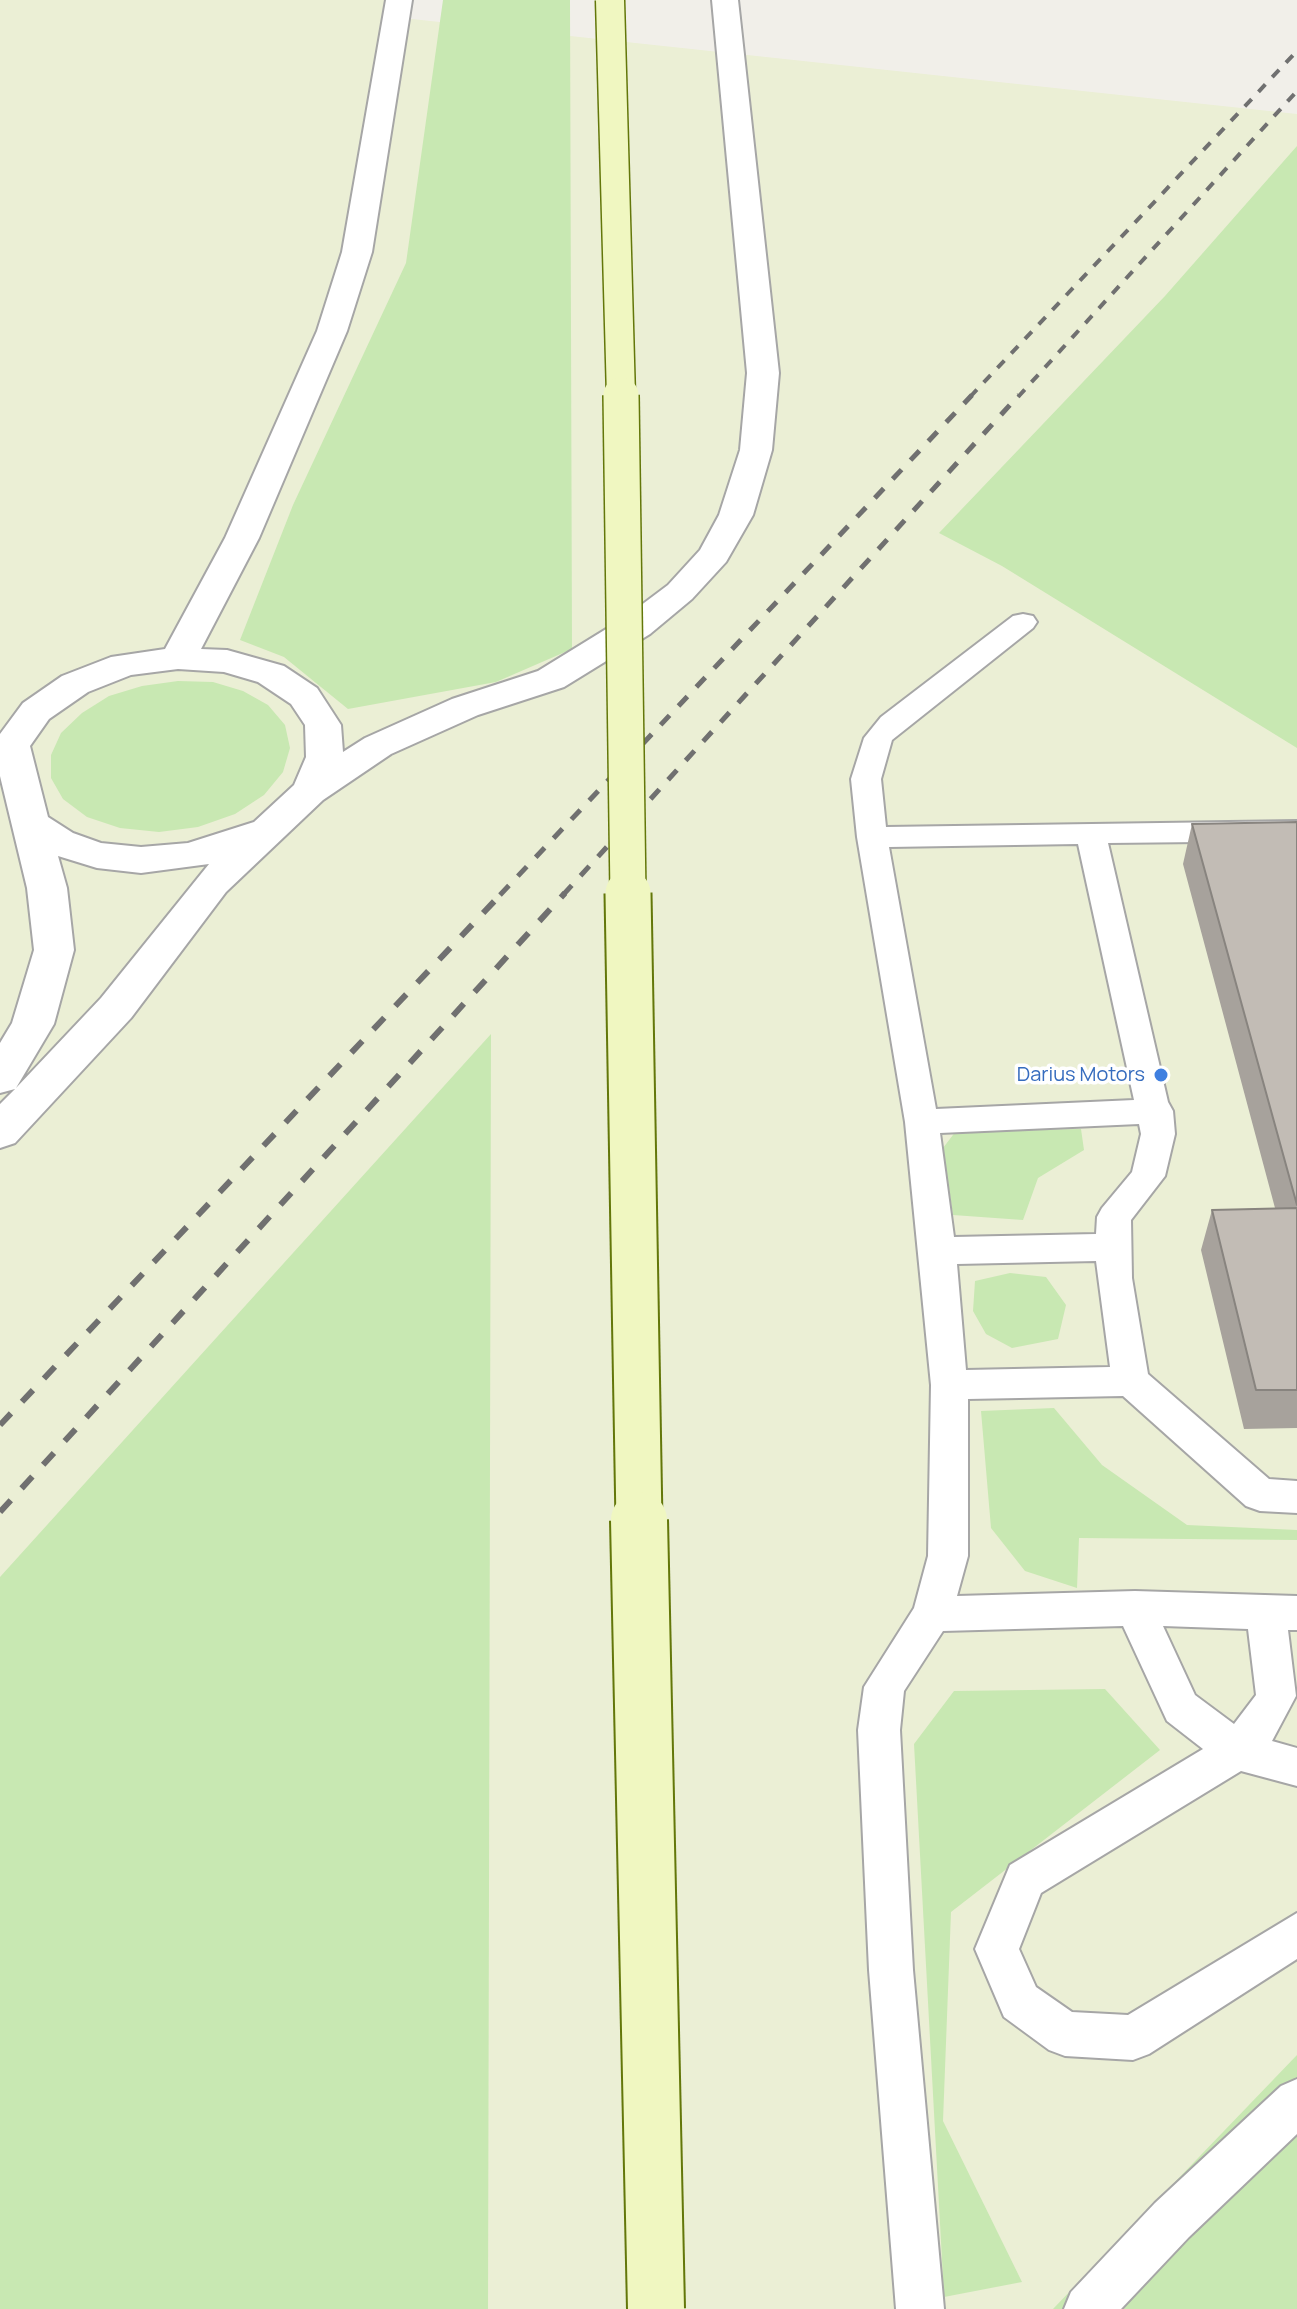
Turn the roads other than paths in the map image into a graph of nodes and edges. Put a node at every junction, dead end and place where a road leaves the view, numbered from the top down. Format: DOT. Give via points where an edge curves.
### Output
graph roads {
  1 [pos="399,0"];
  2 [pos="610,0"];
  3 [pos="725,0"];
  4 [pos="1023,622"];
  5 [pos="178,658"];
  6 [pos="6,745"];
  7 [pos="310,791"];
  8 [pos="30,823"];
  9 [pos="270,826"];
  10 [pos="1297,831"];
  11 [pos="1091,834"];
  12 [pos="872,837"];
  13 [pos="0,1078"];
  14 [pos="1156,1111"];
  15 [pos="922,1122"];
  16 [pos="0,1132"];
  17 [pos="1114,1247"];
  18 [pos="938,1251"];
  19 [pos="1131,1381"];
  20 [pos="949,1385"];
  21 [pos="1297,1497"];
  22 [pos="1135,1608"];
  23 [pos="1280,1613"];
  24 [pos="932,1614"];
  25 [pos="1237,1751"];
  26 [pos="1297,1767"];
  27 [pos="1297,1934"];
  28 [pos="1297,2102"];
  29 [pos="656,2309"];
  30 [pos="920,2309"];
  31 [pos="1088,2309"];
  1 -- 5 [label="street" via="357,252 332,331 242,538"];
  2 -- 29 [label="main road, bridge"];
  3 -- 7 [label="street" via="763,373 756,450 736,515 714,555 680,592 637,626 551,679 465,707 378,746"];
  4 -- 12 [label="lane" via="878,738 866,779"];
  5 -- 6 [label="street" via="124,665 75,684 36,711"];
  5 -- 7 [label="street" via="227,661 271,674 304,696 323,725 325,757"];
  6 -- 8 [label="street"];
  7 -- 9 [label="street"];
  8 -- 9 [label="street" via="59,842 97,855 141,860 232,845"];
  8 -- 13 [label="street" via="47,888 54,950 33,1024"];
  9 -- 16 [label="street" via="212,883 116,1008"];
  10 -- 11 [label="lane"];
  11 -- 12 [label="lane"];
  11 -- 14 [label="lane"];
  12 -- 15 [label="lane"];
  14 -- 15 [label="lane"];
  14 -- 17 [label="lane" via="1158,1134 1148,1176 1114,1217"];
  15 -- 18 [label="lane"];
  17 -- 18 [label="lane"];
  17 -- 19 [label="lane"];
  18 -- 20 [label="lane"];
  19 -- 20 [label="lane"];
  19 -- 21 [label="lane" via="1260,1495"];
  20 -- 24 [label="lane" via="948,1556"];
  22 -- 23 [label="lane"];
  22 -- 24 [label="lane"];
  22 -- 25 [label="lane" via="1181,1708"];
  23 -- 25 [label="lane" via="1276,1696 1264,1720"];
  24 -- 30 [label="lane" via="884,1687 879,1730 891,1970"];
  25 -- 26 [label="lane"];
  25 -- 27 [label="lane" via="1025,1879 997,1949 1020,2002 1065,2034 1133,2038"];
  28 -- 31 [label="lane" via="1172,2220"];
}
